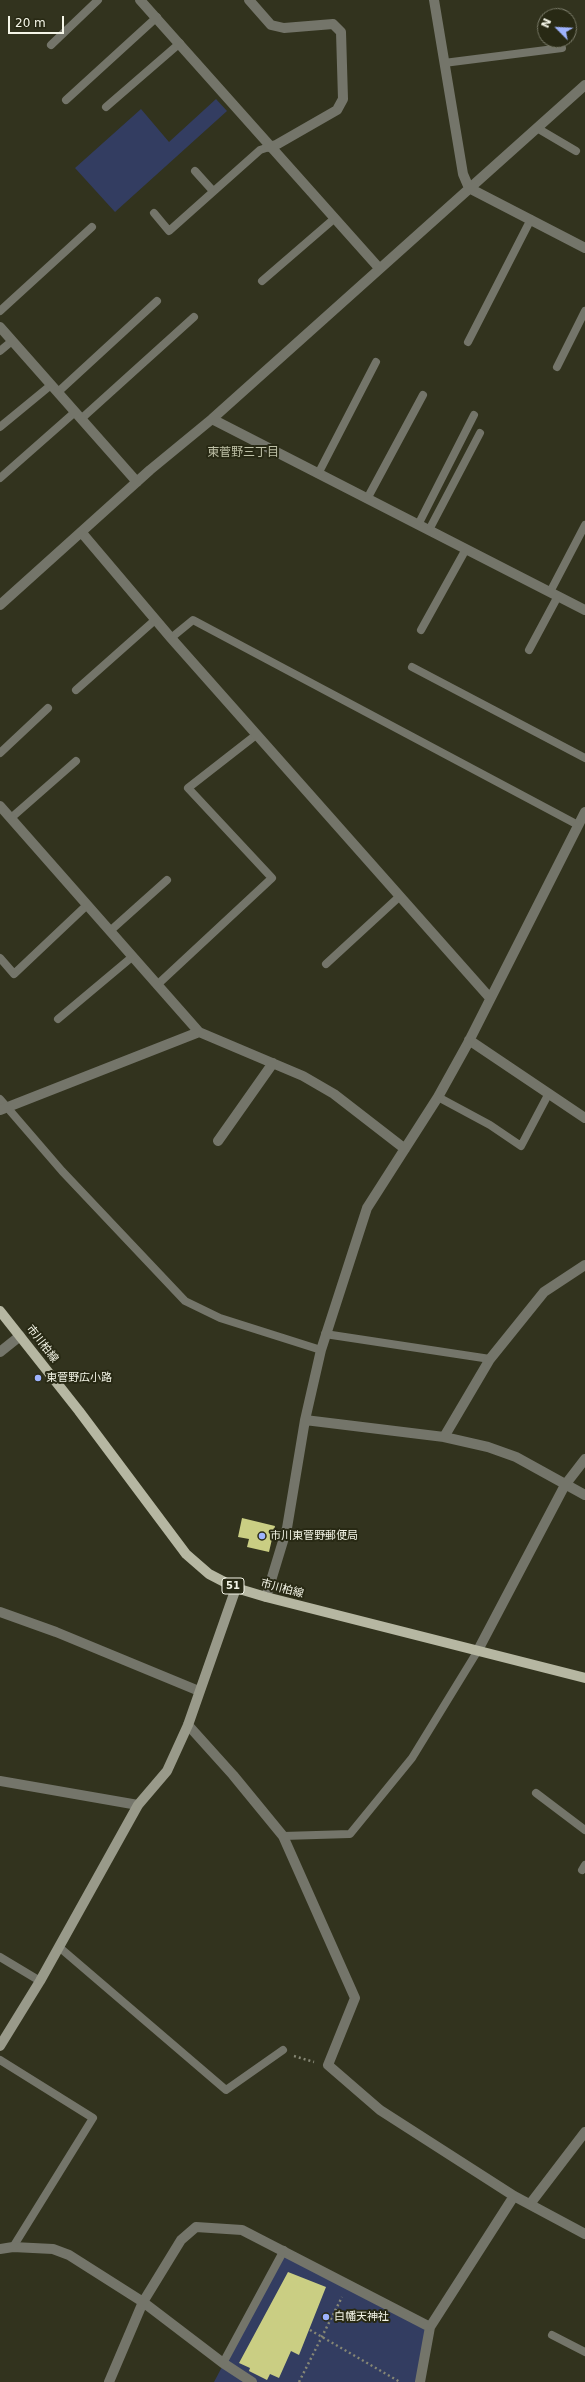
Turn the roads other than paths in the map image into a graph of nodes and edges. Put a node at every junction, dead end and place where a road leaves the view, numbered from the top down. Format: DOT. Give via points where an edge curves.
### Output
graph roads {
  1 [pos="98,0"];
  2 [pos="140,0"];
  3 [pos="249,0"];
  4 [pos="434,0"];
  5 [pos="156,16"];
  6 [pos="180,43"];
  7 [pos="52,45"];
  8 [pos="562,48"];
  9 [pos="444,63"];
  10 [pos="585,84"];
  11 [pos="66,100"];
  12 [pos="106,108"];
  13 [pos="537,128"];
  14 [pos="269,147"];
  15 [pos="576,151"];
  16 [pos="195,171"];
  17 [pos="469,188"];
  18 [pos="213,192"];
  19 [pos="154,214"];
  20 [pos="335,218"];
  21 [pos="531,219"];
  22 [pos="92,227"];
  23 [pos="585,248"];
  24 [pos="379,268"];
  25 [pos="262,281"];
  26 [pos="157,300"];
  27 [pos="0,311"];
  28 [pos="585,311"];
  29 [pos="194,317"];
  30 [pos="0,327"];
  31 [pos="12,340"];
  32 [pos="468,342"];
  33 [pos="0,351"];
  34 [pos="376,362"];
  35 [pos="556,367"];
  36 [pos="54,388"];
  37 [pos="423,395"];
  38 [pos="78,415"];
  39 [pos="474,415"];
  40 [pos="212,419"];
  41 [pos="0,427"];
  42 [pos="480,433"];
  43 [pos="318,474"];
  44 [pos="0,478"];
  45 [pos="137,482"];
  46 [pos="367,499"];
  47 [pos="418,524"];
  48 [pos="585,525"];
  49 [pos="429,530"];
  50 [pos="82,533"];
  51 [pos="466,549"];
  52 [pos="554,594"];
  53 [pos="0,605"];
  54 [pos="585,610"];
  55 [pos="155,620"];
  56 [pos="421,630"];
  57 [pos="171,638"];
  58 [pos="529,650"];
  59 [pos="412,667"];
  60 [pos="76,690"];
  61 [pos="48,708"];
  62 [pos="256,734"];
  63 [pos="0,752"];
  64 [pos="585,758"];
  65 [pos="76,761"];
  66 [pos="0,806"];
  67 [pos="585,812"];
  68 [pos="11,818"];
  69 [pos="578,825"];
  70 [pos="167,880"];
  71 [pos="400,896"];
  72 [pos="86,905"];
  73 [pos="110,931"];
  74 [pos="132,957"];
  75 [pos="0,958"];
  76 [pos="326,964"];
  77 [pos="157,985"];
  78 [pos="490,998"];
  79 [pos="58,1019"];
  80 [pos="199,1032"];
  81 [pos="469,1040"];
  82 [pos="273,1063"];
  83 [pos="549,1093"];
  84 [pos="438,1097"];
  85 [pos="0,1099"];
  86 [pos="4,1109"];
  87 [pos="585,1116"];
  88 [pos="218,1141"];
  89 [pos="405,1149"];
  90 [pos="585,1266"];
  91 [pos="0,1311"];
  92 [pos="325,1334"];
  93 [pos="20,1336"];
  94 [pos="321,1350"];
  95 [pos="0,1352"];
  96 [pos="490,1359"];
  97 [pos="305,1420"];
  98 [pos="444,1437"];
  99 [pos="585,1459"];
  100 [pos="565,1485"];
  101 [pos="585,1495"];
  102 [pos="236,1588"];
  103 [pos="266,1597"];
  104 [pos="1,1615"];
  105 [pos="477,1652"];
  106 [pos="585,1678"];
  107 [pos="199,1691"];
  108 [pos="188,1725"];
  109 [pos="0,1781"];
  110 [pos="536,1793"];
  111 [pos="138,1806"];
  112 [pos="585,1830"];
  113 [pos="283,1836"];
  114 [pos="59,1947"];
  115 [pos="0,1957"];
  116 [pos="40,1981"];
  117 [pos="0,2046"];
  118 [pos="283,2050"];
  119 [pos="0,2060"];
  120 [pos="585,2132"];
  121 [pos="514,2196"];
  122 [pos="530,2204"];
  123 [pos="585,2234"];
  124 [pos="13,2247"];
  125 [pos="0,2249"];
  126 [pos="284,2250"];
  127 [pos="143,2302"];
  128 [pos="430,2327"];
  129 [pos="552,2336"];
  130 [pos="585,2352"];
  131 [pos="223,2363"];
  132 [pos="109,2382"];
  133 [pos="252,2382"];
  134 [pos="420,2382"];
  1 -- 7 [label="lane"];
  2 -- 5 [label="street"];
  3 -- 14 [label="street" via="271,25 284,28 333,24 341,32 343,99 337,110"];
  4 -- 9 [label="street"];
  5 -- 6 [label="street"];
  5 -- 11 [label="lane"];
  6 -- 12 [label="lane"];
  6 -- 14 [label="street"];
  8 -- 9 [label="lane"];
  9 -- 17 [label="street" via="463,174"];
  10 -- 13 [label="street"];
  13 -- 15 [label="lane"];
  13 -- 17 [label="street"];
  14 -- 18 [label="lane" via="260,150"];
  14 -- 20 [label="street"];
  16 -- 18 [label="lane"];
  17 -- 21 [label="street"];
  17 -- 24 [label="street"];
  18 -- 19 [label="lane" via="169,231"];
  20 -- 24 [label="street"];
  20 -- 25 [label="lane"];
  21 -- 23 [label="street"];
  21 -- 32 [label="lane"];
  22 -- 27 [label="lane"];
  24 -- 40 [label="street"];
  26 -- 36 [label="lane"];
  28 -- 35 [label="lane"];
  29 -- 38 [label="lane"];
  30 -- 31 [label="street"];
  31 -- 33 [label="lane"];
  31 -- 36 [label="street"];
  34 -- 43 [label="lane"];
  36 -- 38 [label="street"];
  36 -- 41 [label="lane"];
  37 -- 46 [label="lane"];
  38 -- 44 [label="lane"];
  38 -- 45 [label="street"];
  39 -- 47 [label="lane"];
  40 -- 43 [label="street"];
  40 -- 45 [label="street"];
  42 -- 49 [label="lane"];
  43 -- 46 [label="street"];
  45 -- 50 [label="street"];
  46 -- 47 [label="street"];
  47 -- 49 [label="street"];
  48 -- 52 [label="lane"];
  49 -- 51 [label="street"];
  50 -- 53 [label="street"];
  50 -- 55 [label="street"];
  51 -- 52 [label="street"];
  51 -- 56 [label="lane"];
  52 -- 54 [label="street"];
  52 -- 58 [label="lane"];
  55 -- 57 [label="street"];
  55 -- 60 [label="lane"];
  57 -- 62 [label="street"];
  57 -- 69 [label="lane" via="193,620"];
  59 -- 64 [label="lane"];
  61 -- 63 [label="lane"];
  62 -- 71 [label="street"];
  62 -- 77 [label="lane" via="188,788 272,878"];
  65 -- 68 [label="lane"];
  66 -- 68 [label="street"];
  67 -- 69 [label="street"];
  68 -- 72 [label="street"];
  69 -- 78 [label="street"];
  70 -- 73 [label="lane"];
  71 -- 76 [label="lane"];
  71 -- 78 [label="street"];
  72 -- 73 [label="street"];
  72 -- 75 [label="lane" via="14,974"];
  73 -- 74 [label="street"];
  74 -- 77 [label="street"];
  74 -- 79 [label="lane"];
  77 -- 80 [label="street"];
  78 -- 81 [label="street"];
  80 -- 82 [label="street"];
  80 -- 86 [label="street"];
  81 -- 83 [label="street"];
  81 -- 84 [label="street"];
  82 -- 88 [label="street"];
  82 -- 89 [label="street" via="303,1076 334,1094"];
  83 -- 84 [label="lane" via="521,1146 490,1125"];
  83 -- 87 [label="street"];
  84 -- 89 [label="street"];
  85 -- 86 [label="lane"];
  86 -- 94 [label="lane" via="185,1301 220,1318"];
  89 -- 92 [label="street" via="367,1208"];
  90 -- 96 [label="street" via="544,1292"];
  91 -- 93 [label="main road, 市川柏線 / 51"];
  92 -- 94 [label="street"];
  92 -- 96 [label="lane"];
  93 -- 95 [label="street"];
  93 -- 102 [label="main road, 市川柏線 / 51" via="79,1410 186,1554 209,1574"];
  94 -- 97 [label="street"];
  96 -- 98 [label="street"];
  97 -- 98 [label="street"];
  97 -- 103 [label="street" via="287,1528"];
  98 -- 100 [label="street" via="488,1447 516,1457"];
  99 -- 100 [label="street"];
  100 -- 101 [label="street"];
  100 -- 105 [label="street"];
  102 -- 103 [label="main road, 市川柏線 / 51"];
  102 -- 107 [label="street"];
  103 -- 105 [label="main road, 市川柏線 / 51"];
  104 -- 107 [label="street" via="56,1632"];
  105 -- 106 [label="main road, 市川柏線 / 51"];
  105 -- 113 [label="lane" via="412,1758 350,1834"];
  107 -- 108 [label="street"];
  108 -- 111 [label="street" via="167,1772"];
  108 -- 113 [label="street"];
  109 -- 111 [label="street"];
  110 -- 112 [label="lane"];
  111 -- 114 [label="street"];
  113 -- 121 [label="street" via="355,1998 328,2065 380,2110"];
  114 -- 116 [label="street"];
  114 -- 118 [label="lane" via="226,2090"];
  115 -- 116 [label="lane"];
  116 -- 117 [label="street"];
  119 -- 124 [label="lane" via="93,2118"];
  120 -- 122 [label="street"];
  121 -- 122 [label="street"];
  121 -- 128 [label="street"];
  122 -- 123 [label="street"];
  124 -- 125 [label="street"];
  124 -- 127 [label="street" via="52,2249 68,2255"];
  126 -- 127 [label="street" via="242,2230 196,2228 181,2240"];
  126 -- 128 [label="street"];
  126 -- 131 [label="lane"];
  127 -- 131 [label="street"];
  127 -- 132 [label="street"];
  128 -- 134 [label="street"];
  129 -- 130 [label="lane"];
  131 -- 133 [label="street"];
}
